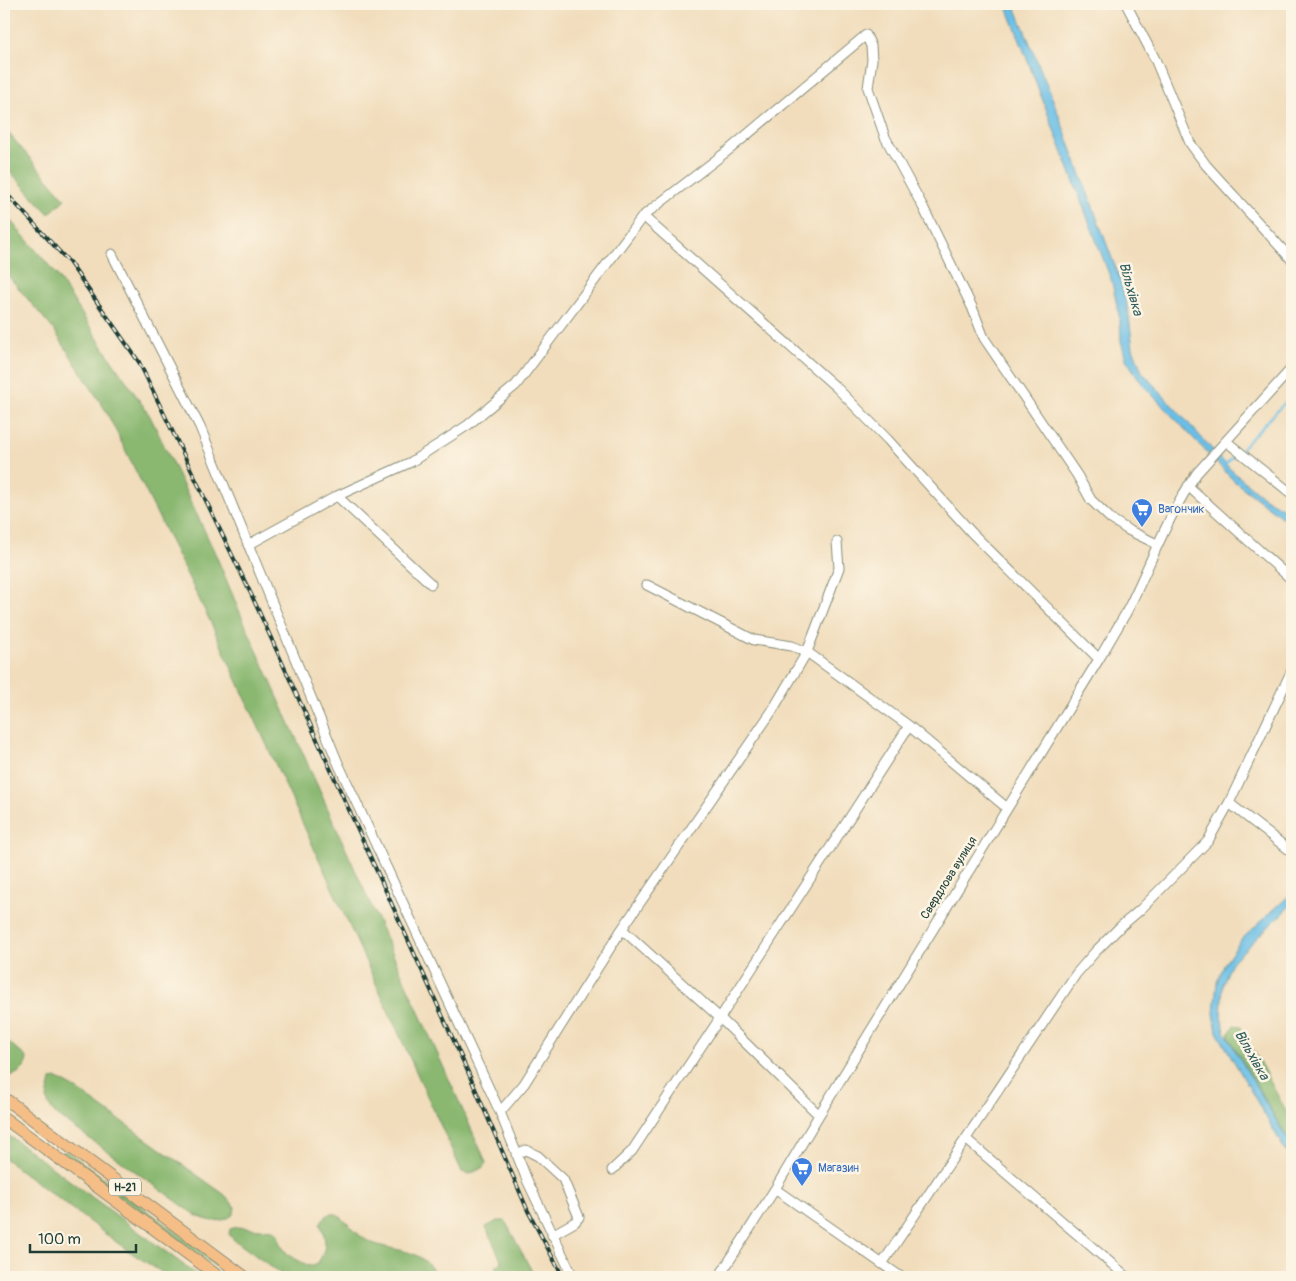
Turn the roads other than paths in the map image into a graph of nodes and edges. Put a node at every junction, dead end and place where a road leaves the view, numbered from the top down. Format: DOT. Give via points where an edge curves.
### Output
graph roads {
  1 [pos="1126,4"];
  2 [pos="643,216"];
  3 [pos="112,254"];
  4 [pos="1292,260"];
  5 [pos="1292,368"];
  6 [pos="1224,445"];
  7 [pos="1188,486"];
  8 [pos="1292,494"];
  9 [pos="337,496"];
  10 [pos="837,542"];
  11 [pos="1157,544"];
  12 [pos="248,545"];
  13 [pos="1292,580"];
  14 [pos="431,584"];
  15 [pos="647,585"];
  16 [pos="807,652"];
  17 [pos="1099,659"];
  18 [pos="1292,670"];
  19 [pos="909,726"];
  20 [pos="1229,804"];
  21 [pos="1007,808"];
  22 [pos="1292,852"];
  23 [pos="622,929"];
  24 [pos="720,1018"];
  25 [pos="4,1098"];
  26 [pos="500,1112"];
  27 [pos="818,1115"];
  28 [pos="4,1118"];
  29 [pos="966,1139"];
  30 [pos="516,1154"];
  31 [pos="612,1170"];
  32 [pos="775,1189"];
  33 [pos="552,1235"];
  34 [pos="882,1264"];
  35 [pos="219,1277"];
  36 [pos="245,1277"];
  37 [pos="573,1277"];
  38 [pos="719,1277"];
  39 [pos="901,1277"];
  40 [pos="1127,1277"];
  1 -- 4 [label="street" via="1155,59 1190,144"];
  2 -- 9 [label="street" via="516,385 468,425 411,462"];
  2 -- 11 [label="street" via="730,149 866,35 872,60 868,88 885,137 923,207 984,338 1091,500 1128,530"];
  2 -- 17 [label="street" via="837,388 972,533"];
  3 -- 12 [label="street" via="200,428"];
  5 -- 6 [label="street, Свердлова вулиця"];
  6 -- 7 [label="street, Свердлова вулиця"];
  6 -- 8 [label="street"];
  7 -- 11 [label="street, Свердлова вулиця"];
  7 -- 13 [label="street"];
  9 -- 12 [label="street"];
  9 -- 14 [label="street"];
  10 -- 16 [label="street" via="839,568"];
  11 -- 17 [label="street, Свердлова вулиця" via="1126,612"];
  12 -- 26 [label="street" via="338,763"];
  15 -- 16 [label="street" via="754,640 792,646"];
  16 -- 19 [label="street"];
  16 -- 23 [label="street" via="772,711"];
  17 -- 21 [label="street, Свердлова вулиця"];
  18 -- 20 [label="street"];
  19 -- 21 [label="street"];
  19 -- 24 [label="street"];
  20 -- 22 [label="street"];
  20 -- 29 [label="street" via="1208,841 1101,945 1076,974"];
  21 -- 27 [label="street, Свердлова вулиця"];
  23 -- 24 [label="street"];
  23 -- 26 [label="street" via="524,1084"];
  24 -- 27 [label="street"];
  24 -- 31 [label="street" via="632,1151"];
  25 -- 36 [label="main road, Н-21"];
  26 -- 30 [label="street"];
  27 -- 32 [label="street, Свердлова вулиця"];
  28 -- 35 [label="main road, Н-21"];
  29 -- 34 [label="street"];
  29 -- 40 [label="street"];
  30 -- 33 [label="street"];
  30 -- 33 [label="street" via="526,1150 538,1156 563,1179 578,1217"];
  32 -- 34 [label="street"];
  32 -- 38 [label="street, Свердлова вулиця"];
  33 -- 37 [label="street"];
  34 -- 39 [label="street"];
}
